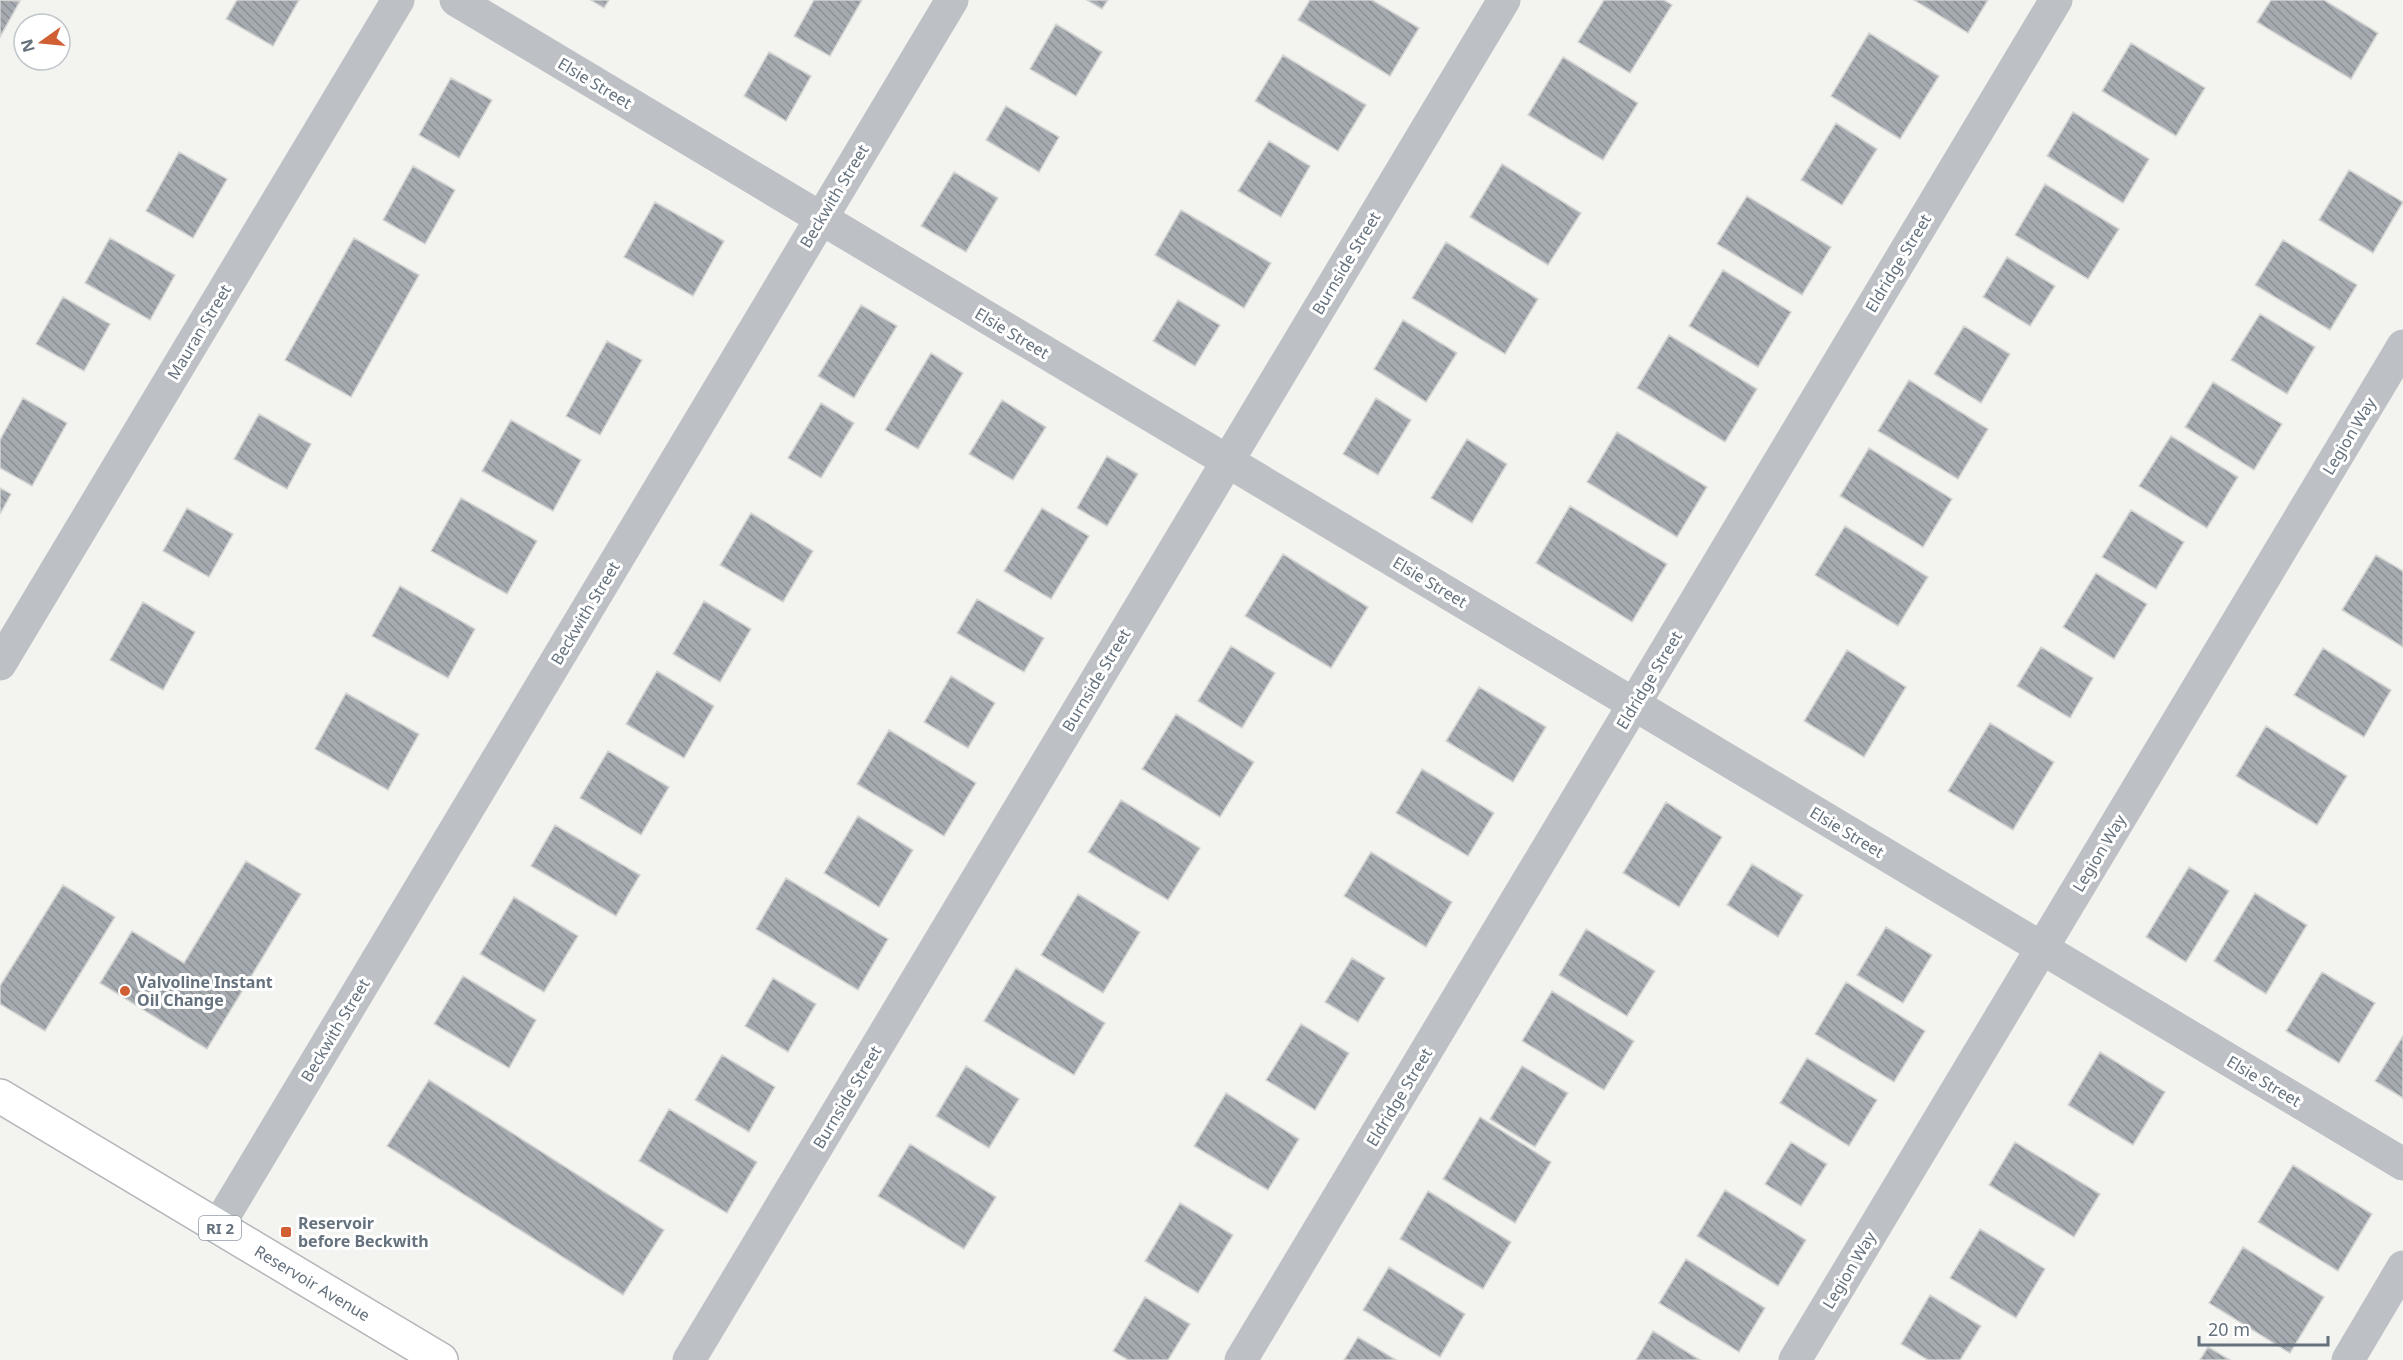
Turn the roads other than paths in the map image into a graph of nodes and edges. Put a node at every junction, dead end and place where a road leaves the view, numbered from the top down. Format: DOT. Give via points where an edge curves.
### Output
graph roads {
  1 [pos="398,0"];
  2 [pos="456,0"];
  3 [pos="952,0"];
  4 [pos="1504,0"];
  5 [pos="2056,0"];
  6 [pos="821,218"];
  7 [pos="2403,346"];
  8 [pos="1227,462"];
  9 [pos="0,664"];
  10 [pos="1634,704"];
  11 [pos="2042,948"];
  12 [pos="0,1096"];
  13 [pos="2403,1164"];
  14 [pos="218,1226"];
  15 [pos="2403,1267"];
  16 [pos="441,1360"];
  17 [pos="689,1360"];
  18 [pos="1241,1360"];
  19 [pos="1795,1360"];
  20 [pos="2348,1360"];
  1 -- 9 [label="street, Mauran Street"];
  2 -- 6 [label="street, Elsie Street"];
  3 -- 6 [label="street, Beckwith Street"];
  4 -- 8 [label="street, Burnside Street"];
  5 -- 10 [label="street, Eldridge Street"];
  6 -- 8 [label="street, Elsie Street"];
  6 -- 14 [label="street, Beckwith Street"];
  7 -- 11 [label="street, Legion Way"];
  8 -- 10 [label="street, Elsie Street"];
  8 -- 17 [label="street, Burnside Street"];
  10 -- 11 [label="street, Elsie Street"];
  10 -- 18 [label="street, Eldridge Street"];
  11 -- 13 [label="street, Elsie Street"];
  11 -- 19 [label="street, Legion Way"];
  12 -- 14 [label="main road, Reservoir Avenue / RI 2"];
  14 -- 16 [label="main road, Reservoir Avenue / RI 2"];
  15 -- 20 [label="street"];
}
